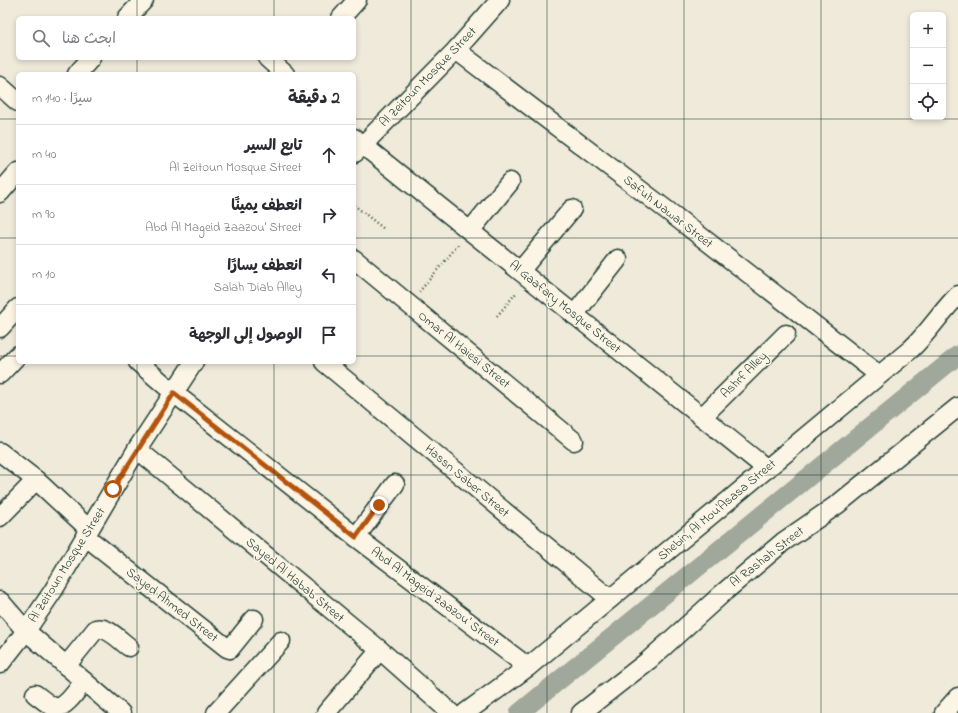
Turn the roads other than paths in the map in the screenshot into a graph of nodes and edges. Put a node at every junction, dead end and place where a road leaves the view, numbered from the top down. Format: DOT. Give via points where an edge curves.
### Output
graph roads {
  1 [pos="357,0"];
  2 [pos="500,0"];
  3 [pos="343,16"];
  4 [pos="456,50"];
  5 [pos="89,60"];
  6 [pos="270,60"];
  7 [pos="79,72"];
  8 [pos="283,72"];
  9 [pos="0,86"];
  10 [pos="16,100"];
  11 [pos="357,145"];
  12 [pos="16,174"];
  13 [pos="510,182"];
  14 [pos="0,192"];
  15 [pos="572,209"];
  16 [pos="470,231"];
  17 [pos="618,259"];
  18 [pos="356,261"];
  19 [pos="524,275"];
  20 [pos="958,295"];
  21 [pos="16,310"];
  22 [pos="574,315"];
  23 [pos="0,328"];
  24 [pos="786,334"];
  25 [pos="16,357"];
  26 [pos="140,364"];
  27 [pos="193,364"];
  28 [pos="326,364"];
  29 [pos="0,374"];
  30 [pos="879,375"];
  31 [pos="174,393"];
  32 [pos="958,407"];
  33 [pos="702,417"];
  34 [pos="574,440"];
  35 [pos="137,449"];
  36 [pos="0,452"];
  37 [pos="767,469"];
  38 [pos="36,480"];
  39 [pos="394,484"];
  40 [pos="0,517"];
  41 [pos="87,533"];
  42 [pos="356,537"];
  43 [pos="610,599"];
  44 [pos="0,601"];
  45 [pos="254,619"];
  46 [pos="26,631"];
  47 [pos="282,642"];
  48 [pos="129,647"];
  49 [pos="380,650"];
  50 [pos="0,664"];
  51 [pos="66,666"];
  52 [pos="528,667"];
  53 [pos="84,681"];
  54 [pos="35,694"];
  55 [pos="958,697"];
  56 [pos="121,713"];
  57 [pos="216,713"];
  58 [pos="326,713"];
  59 [pos="451,713"];
  60 [pos="465,713"];
  61 [pos="581,713"];
  62 [pos="944,713"];
  1 -- 3 [label="street"];
  2 -- 4 [label="street, Al Zeitoun Mosque Street"];
  4 -- 11 [label="street, Al Zeitoun Mosque Street"];
  4 -- 30 [label="street, Safuh Nawar Street"];
  5 -- 7 [label="street"];
  6 -- 8 [label="street"];
  9 -- 10 [label="street"];
  11 -- 16 [label="street, Al Gaafary Mosque Street"];
  12 -- 14 [label="street"];
  13 -- 16 [label="street"];
  15 -- 19 [label="street"];
  16 -- 19 [label="street, Al Gaafary Mosque Street"];
  17 -- 22 [label="street"];
  18 -- 34 [label="street, Omar Al Haiesi Street"];
  19 -- 22 [label="street, Al Gaafary Mosque Street"];
  20 -- 30 [label="street, Shebin, Al Mou'Asasa Street" via="925,336"];
  21 -- 23 [label="street"];
  22 -- 33 [label="street, Al Gaafary Mosque Street"];
  24 -- 33 [label="street, Ashrf Alley"];
  25 -- 29 [label="street"];
  26 -- 31 [label="street, Abd Al Mageid Zaazou' Street"];
  27 -- 31 [label="street, Al Zeitoun Mosque Street"];
  28 -- 43 [label="street, Hassn Saber Street"];
  30 -- 37 [label="street, Shebin, Al Mou'Asasa Street"];
  31 -- 35 [label="street, Al Zeitoun Mosque Street"];
  31 -- 42 [label="street, Abd Al Mageid Zaazou' Street"];
  32 -- 61 [label="street, Al Rashah Street" via="838,504 783,542 723,592 649,660"];
  33 -- 37 [label="street, Al Gaafary Mosque Street"];
  35 -- 41 [label="street, Al Zeitoun Mosque Street"];
  35 -- 49 [label="street, Sayed Al Habab Street"];
  36 -- 38 [label="street"];
  37 -- 43 [label="street, Shebin, Al Mou'Asasa Street"];
  38 -- 40 [label="street"];
  38 -- 41 [label="street"];
  39 -- 42 [label="street"];
  41 -- 45 [label="street, Sayed Ahmed Street" via="227,648 230,648"];
  41 -- 46 [label="street, Al Zeitoun Mosque Street"];
  42 -- 52 [label="street, Abd Al Mageid Zaazou' Street"];
  43 -- 52 [label="street, Shebin, Al Mou'Asasa Street"];
  44 -- 46 [label="street"];
  46 -- 50 [label="street, Al Zeitoun Mosque Street"];
  46 -- 51 [label="street"];
  47 -- 57 [label="street"];
  48 -- 51 [label="street" via="108,631 96,629"];
  49 -- 58 [label="street"];
  49 -- 59 [label="street, Sayed Al Habab Street"];
  51 -- 53 [label="street"];
  52 -- 60 [label="street, Shebin, Al Mou'Asasa Street"];
  53 -- 54 [label="street" via="63,706 58,708"];
  53 -- 56 [label="street"];
  55 -- 62 [label="street"];
}
